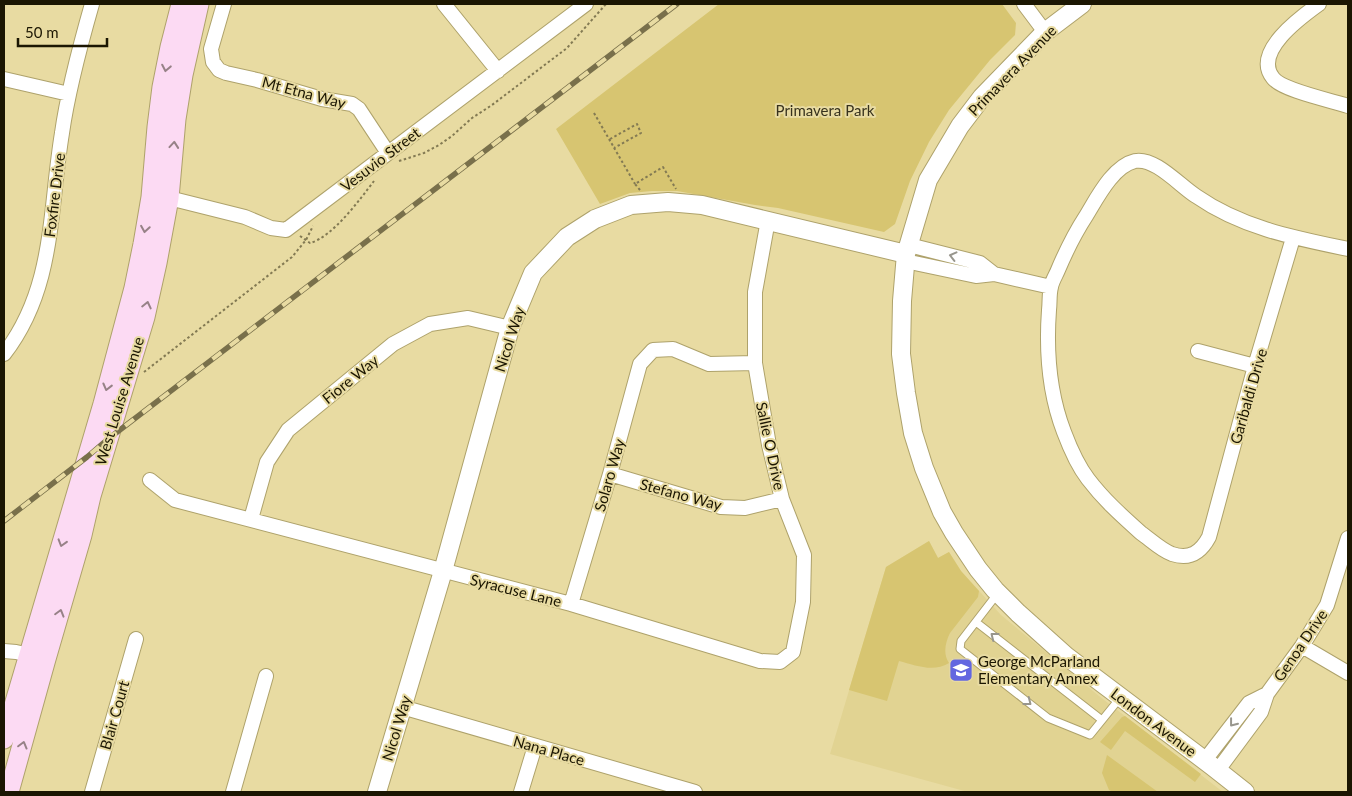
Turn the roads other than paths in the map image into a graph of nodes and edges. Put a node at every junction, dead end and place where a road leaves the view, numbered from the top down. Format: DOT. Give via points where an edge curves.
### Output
graph roads {
  1 [pos="92,4"];
  2 [pos="181,4"];
  3 [pos="199,4"];
  4 [pos="224,4"];
  5 [pos="444,4"];
  6 [pos="586,4"];
  7 [pos="1024,4"];
  8 [pos="1082,4"];
  9 [pos="1319,4"];
  10 [pos="1045,32"];
  11 [pos="498,71"];
  12 [pos="4,79"];
  13 [pos="69,94"];
  14 [pos="1348,106"];
  15 [pos="393,158"];
  16 [pos="160,197"];
  17 [pos="768,220"];
  18 [pos="1293,238"];
  19 [pos="1348,248"];
  20 [pos="907,253"];
  21 [pos="1051,287"];
  22 [pos="510,328"];
  23 [pos="1198,351"];
  24 [pos="4,354"];
  25 [pos="755,363"];
  26 [pos="1256,366"];
  27 [pos="610,474"];
  28 [pos="150,480"];
  29 [pos="782,500"];
  30 [pos="251,519"];
  31 [pos="1348,538"];
  32 [pos="443,571"];
  33 [pos="998,593"];
  34 [pos="571,604"];
  35 [pos="976,622"];
  36 [pos="136,639"];
  37 [pos="1302,646"];
  38 [pos="4,651"];
  39 [pos="37,657"];
  40 [pos="780,662"];
  41 [pos="1348,673"];
  42 [pos="266,676"];
  43 [pos="1120,697"];
  44 [pos="402,707"];
  45 [pos="1102,720"];
  46 [pos="4,738"];
  47 [pos="534,746"];
  48 [pos="1211,765"];
  49 [pos="664,788"];
  50 [pos="9,792"];
  51 [pos="92,792"];
  52 [pos="233,792"];
  53 [pos="377,792"];
  54 [pos="521,792"];
  55 [pos="695,792"];
  56 [pos="1245,792"];
  1 -- 13 [label="street, Foxfire Drive"];
  2 -- 16 [label="main road, West Louise Avenue, one-way" via="162,87 157,126"];
  16 -- 3 [label="main road, West Louise Avenue, one-way"];
  4 -- 15 [label="street, Mt Etna Way" via="211,50 219,70 322,99 352,104 359,109"];
  5 -- 11 [label="street"];
  6 -- 11 [label="street, Vesuvio Street"];
  7 -- 10 [label="street"];
  8 -- 10 [label="street, Primavera Avenue"];
  9 -- 14 [label="street" via="1274,44 1268,69 1273,79 1287,87"];
  10 -- 20 [label="street, Primavera Avenue" via="982,97 960,126 928,180"];
  11 -- 15 [label="street, Vesuvio Street"];
  12 -- 13 [label="street"];
  13 -- 24 [label="street, Foxfire Drive" via="51,231 40,285 20,330"];
  15 -- 16 [label="street, Vesuvio Street" via="286,230"];
  16 -- 39 [label="main road, West Louise Avenue" via="143,244"];
  17 -- 20 [label="street, Nicol Way"];
  17 -- 22 [label="street, Nicol Way" via="702,205 668,202 631,206 595,219 567,237 533,272"];
  17 -- 25 [label="street, Sallie O Drive" via="756,292"];
  18 -- 19 [label="street"];
  18 -- 21 [label="street" via="1224,213 1196,197 1153,164 1136,161 1116,172 1097,199 1072,240"];
  18 -- 26 [label="street, Garibaldi Drive"];
  20 -- 21 [label="street, Nicol Way" via="976,276 994,274"];
  20 -- 33 [label="street, London Avenue" via="901,354 913,433 942,512 978,569"];
  21 -- 26 [label="street, Garibaldi Drive" via="1049,370 1064,433 1088,478 1113,508 1156,545 1172,554 1186,556 1204,546"];
  22 -- 30 [label="street, Fiore Way" via="468,318 430,324 393,344 288,430 267,462"];
  22 -- 32 [label="street, Nicol Way"];
  23 -- 26 [label="street"];
  25 -- 27 [label="street, Solaro Way" via="709,364 673,349 653,350 640,364"];
  25 -- 29 [label="street, Sallie O Drive"];
  27 -- 29 [label="street, Stefano Way" via="721,506 745,508"];
  27 -- 34 [label="street, Solaro Way"];
  28 -- 30 [label="street, Syracuse Lane" via="175,500"];
  29 -- 40 [label="street, Sallie O Drive" via="804,555 804,602 793,652"];
  30 -- 32 [label="street, Syracuse Lane"];
  31 -- 37 [label="street, Genoa Drive" via="1327,605"];
  32 -- 34 [label="street, Syracuse Lane"];
  32 -- 44 [label="street, Nicol Way"];
  33 -- 35 [label="lane"];
  33 -- 43 [label="street, London Avenue" via="1066,656"];
  34 -- 40 [label="street, Syracuse Lane" via="760,661"];
  45 -- 35 [label="lane, one-way"];
  35 -- 45 [label="lane, one-way" via="961,641 960,649 1048,718 1090,735"];
  36 -- 51 [label="street, Blair Court"];
  37 -- 41 [label="street"];
  37 -- 48 [label="street, Genoa Drive" via="1268,694 1261,712"];
  38 -- 39 [label="street"];
  39 -- 46 [label="main road, West Louise Avenue"];
  50 -- 39 [label="main road, West Louise Avenue, one-way"];
  42 -- 52 [label="street"];
  43 -- 45 [label="lane"];
  43 -- 48 [label="street, London Avenue"];
  44 -- 47 [label="street, Nana Place"];
  44 -- 53 [label="street, Nicol Way"];
  47 -- 49 [label="street, Nana Place"];
  47 -- 54 [label="street"];
  48 -- 56 [label="street, London Avenue"];
  49 -- 55 [label="street, Nana Place"];
}
